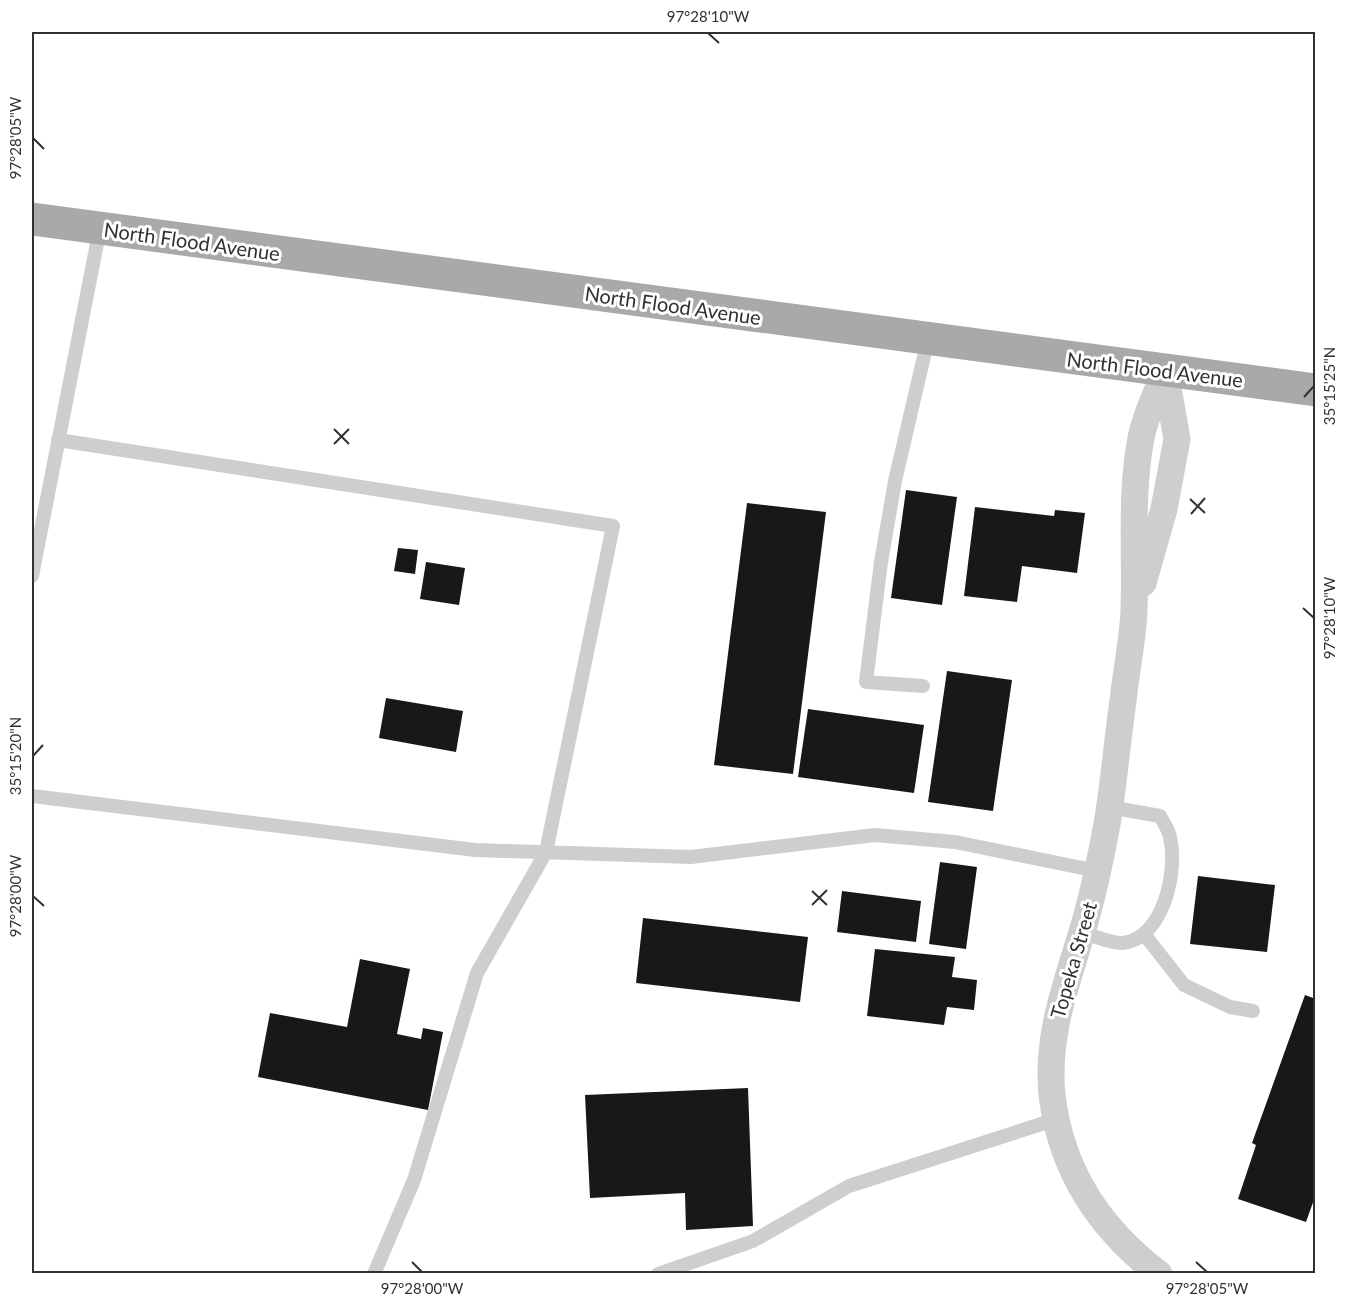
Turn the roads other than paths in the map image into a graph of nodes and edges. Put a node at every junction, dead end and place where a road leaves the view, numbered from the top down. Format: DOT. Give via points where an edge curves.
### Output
graph roads {
  1 [pos="32,219"];
  2 [pos="100,228"];
  3 [pos="928,339"];
  4 [pos="1165,371"];
  5 [pos="1316,390"];
  6 [pos="58,440"];
  7 [pos="32,576"];
  8 [pos="923,686"];
  9 [pos="32,796"];
  10 [pos="1109,807"];
  11 [pos="546,852"];
  12 [pos="1097,871"];
  13 [pos="1082,933"];
  14 [pos="1144,934"];
  15 [pos="1253,1011"];
  16 [pos="1057,1119"];
  17 [pos="374,1274"];
  18 [pos="658,1274"];
  19 [pos="1160,1274"];
  1 -- 2 [label="main road, North Flood Avenue"];
  2 -- 3 [label="main road, North Flood Avenue"];
  2 -- 6 [label="lane"];
  3 -- 4 [label="main road, North Flood Avenue"];
  3 -- 8 [label="lane" via="881,562 866,682"];
  4 -- 5 [label="main road, North Flood Avenue"];
  4 -- 10 [label="street, Topeka Street" via="1177,439 1164,509 1134,612"];
  6 -- 7 [label="lane"];
  6 -- 11 [label="lane" via="613,526"];
  9 -- 11 [label="lane" via="475,850"];
  10 -- 12 [label="street, Topeka Street"];
  10 -- 14 [label="lane" via="1160,816 1170,837 1168,888 1159,918"];
  11 -- 12 [label="lane" via="691,856 875,835 955,842"];
  11 -- 17 [label="lane" via="477,973 414,1180"];
  12 -- 13 [label="street, Topeka Street"];
  13 -- 14 [label="lane" via="1122,943"];
  13 -- 16 [label="street, Topeka Street" via="1062,994 1051,1056"];
  14 -- 15 [label="lane" via="1184,985 1230,1007"];
  16 -- 18 [label="lane" via="849,1186 753,1241"];
  16 -- 19 [label="street, Topeka Street" via="1073,1172 1088,1202 1133,1254"];
}
